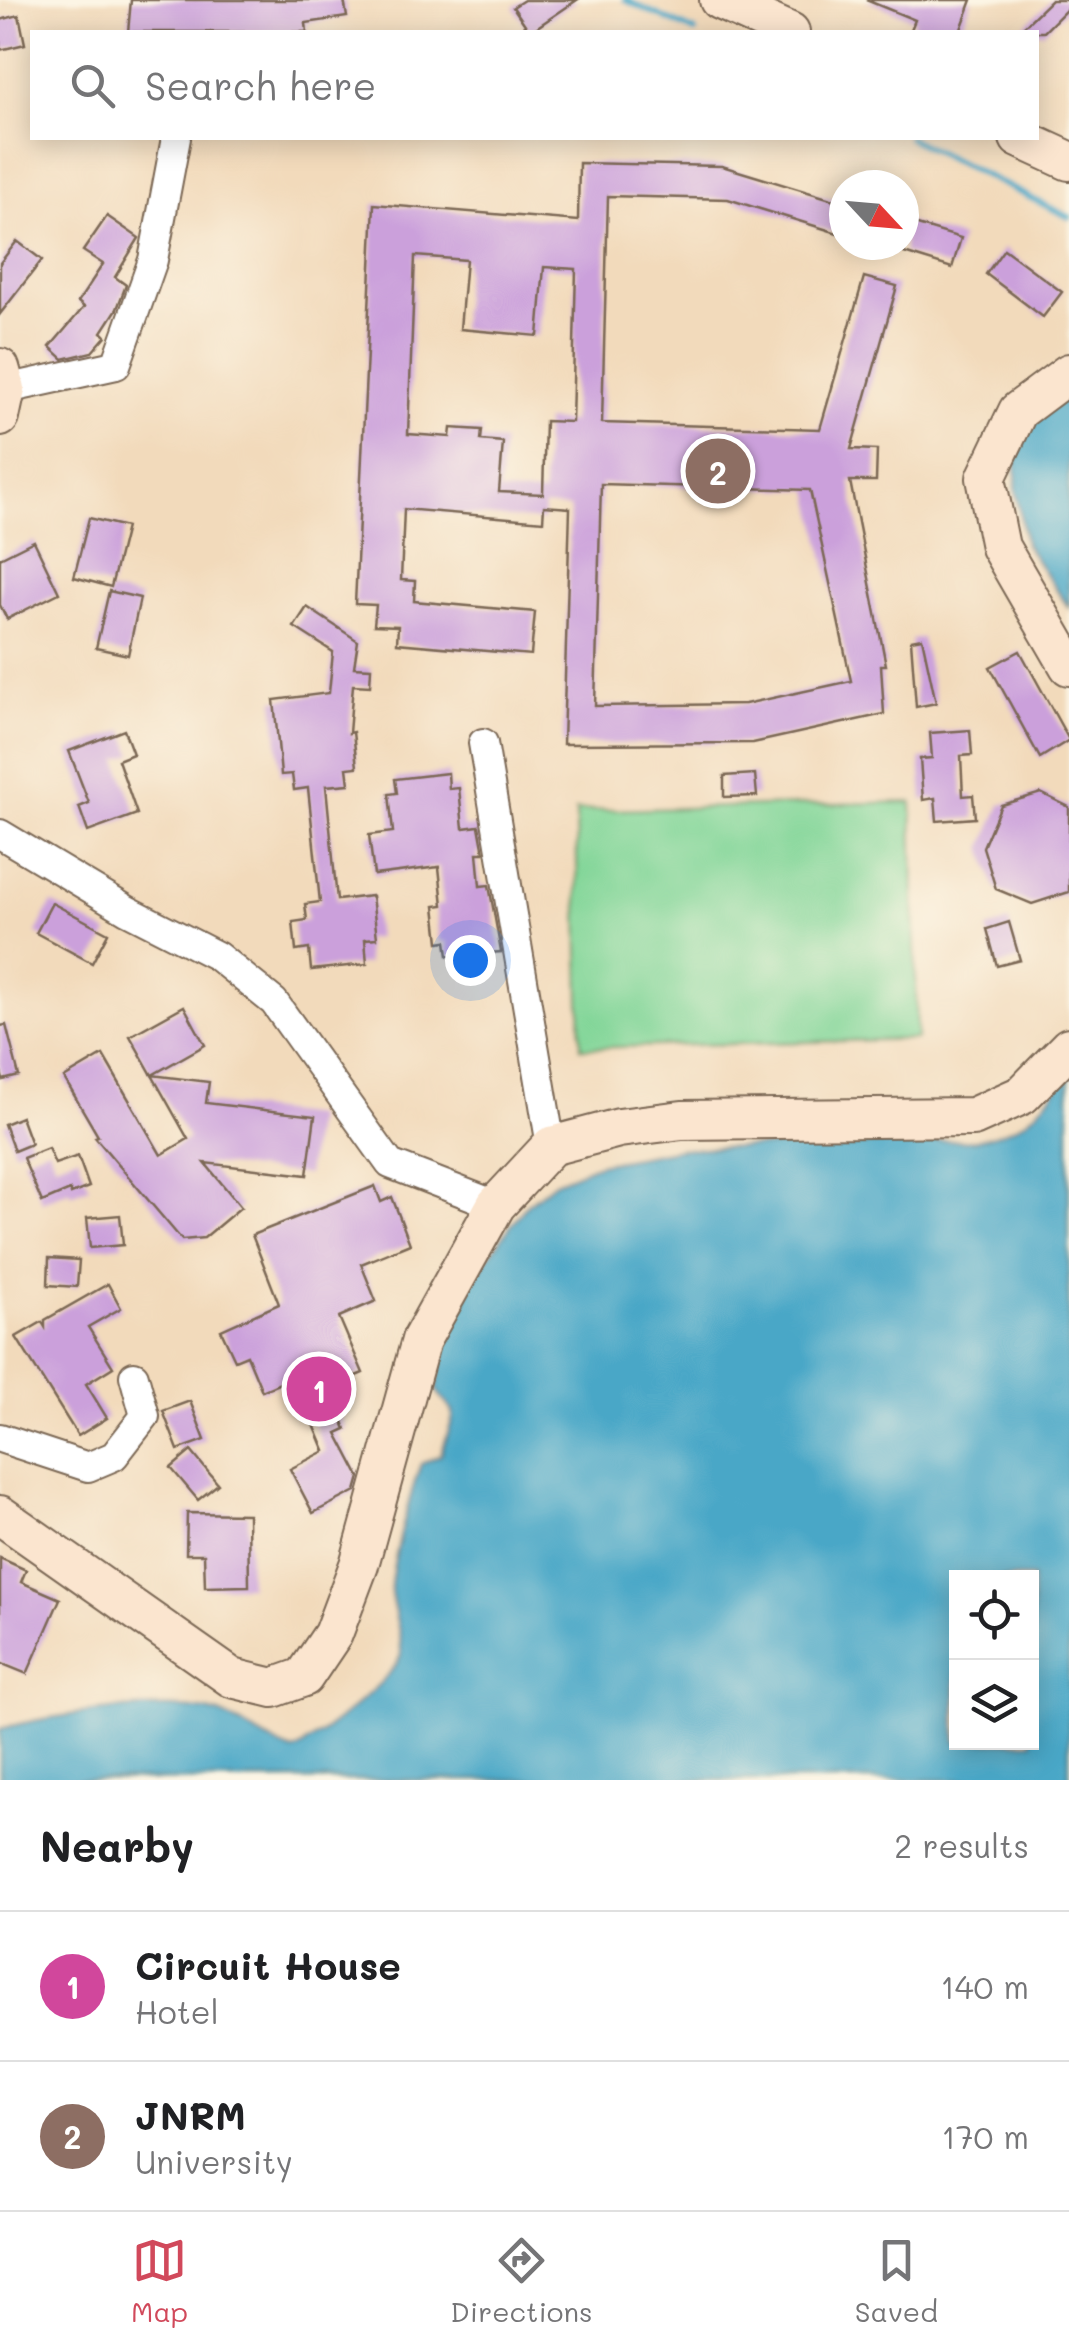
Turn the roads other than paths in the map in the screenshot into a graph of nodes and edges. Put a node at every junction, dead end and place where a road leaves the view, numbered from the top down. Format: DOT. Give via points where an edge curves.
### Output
graph roads {
  1 [pos="719,0"];
  2 [pos="786,30"];
  3 [pos="176,140"];
  4 [pos="1024,140"];
  5 [pos="1069,160"];
  6 [pos="1069,373"];
  7 [pos="2,392"];
  8 [pos="1069,666"];
  9 [pos="483,743"];
  10 [pos="0,834"];
  11 [pos="1069,1046"];
  12 [pos="550,1146"];
  13 [pos="496,1205"];
  14 [pos="134,1376"];
  15 [pos="0,1438"];
  16 [pos="0,1515"];
  1 -- 2 [label="main road"];
  3 -- 7 [label="street" via="153,260 116,365"];
  4 -- 5 [label="main road"];
  6 -- 8 [label="main road" via="1018,411 986,478 1000,547"];
  9 -- 12 [label="street"];
  10 -- 13 [label="street" via="217,956 274,1002 390,1164"];
  11 -- 12 [label="main road" via="1022,1096 973,1117 682,1120"];
  12 -- 13 [label="main road"];
  13 -- 16 [label="main road" via="421,1340 359,1565 333,1634 304,1678 273,1688 232,1678"];
  14 -- 15 [label="street" via="145,1416 114,1456 88,1467"];
}
